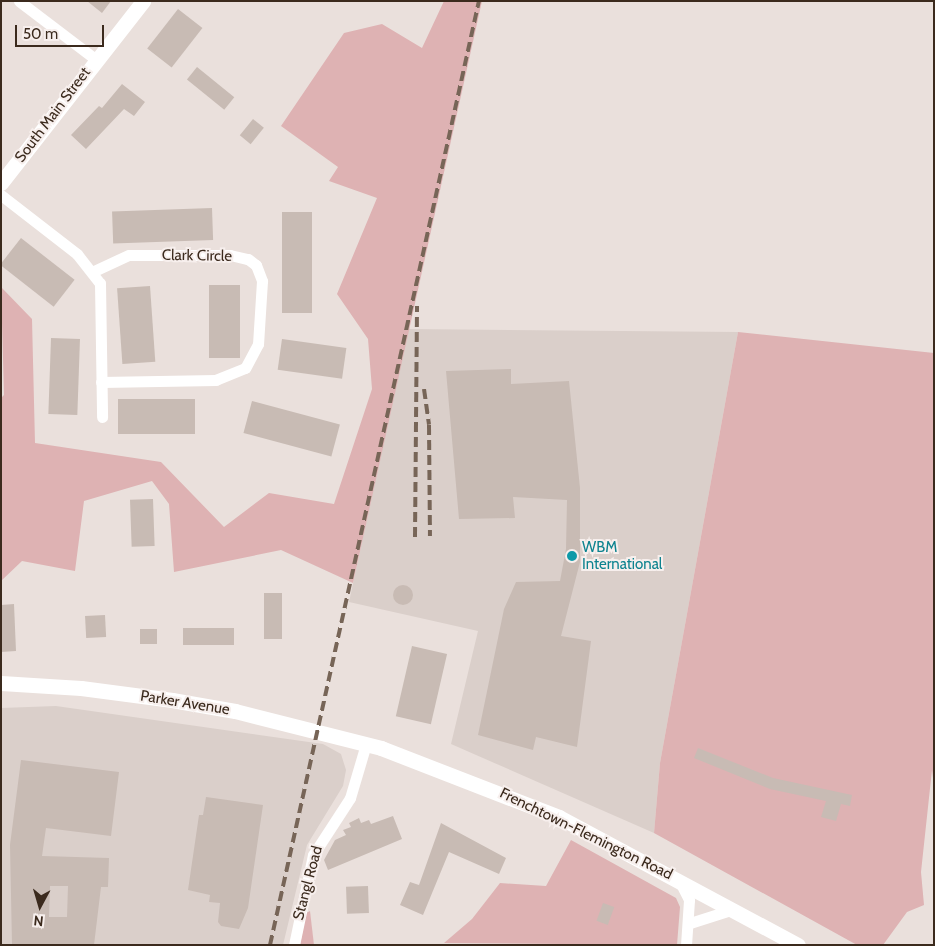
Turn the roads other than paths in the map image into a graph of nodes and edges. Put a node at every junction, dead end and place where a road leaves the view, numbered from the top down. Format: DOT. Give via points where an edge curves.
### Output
graph roads {
  1 [pos="19,1"];
  2 [pos="143,1"];
  3 [pos="95,60"];
  4 [pos="1,184"];
  5 [pos="1,195"];
  6 [pos="94,271"];
  7 [pos="101,382"];
  8 [pos="102,417"];
  9 [pos="1,684"];
  10 [pos="366,744"];
  11 [pos="676,877"];
  12 [pos="735,909"];
  13 [pos="690,923"];
  14 [pos="294,945"];
  15 [pos="686,945"];
  16 [pos="798,945"];
  1 -- 3 [label="street"];
  2 -- 3 [label="main road, South Main Street"];
  3 -- 4 [label="main road, South Main Street"];
  5 -- 6 [label="street"];
  6 -- 7 [label="street" via="102,297"];
  6 -- 7 [label="street, Clark Circle" via="129,255 230,256 248,259 256,265 262,281 258,344 245,368 216,380"];
  7 -- 8 [label="street"];
  9 -- 10 [label="main road, Parker Avenue" via="80,688 172,700"];
  10 -- 11 [label="main road, Frenchtown-Flemington Road" via="530,804"];
  10 -- 14 [label="street, Stangl Road" via="350,798 313,855"];
  11 -- 12 [label="main road, Frenchtown-Flemington Road"];
  11 -- 13 [label="street" via="690,900"];
  12 -- 13 [label="street"];
  12 -- 16 [label="main road, Frenchtown-Flemington Road"];
  13 -- 15 [label="street"];
}
